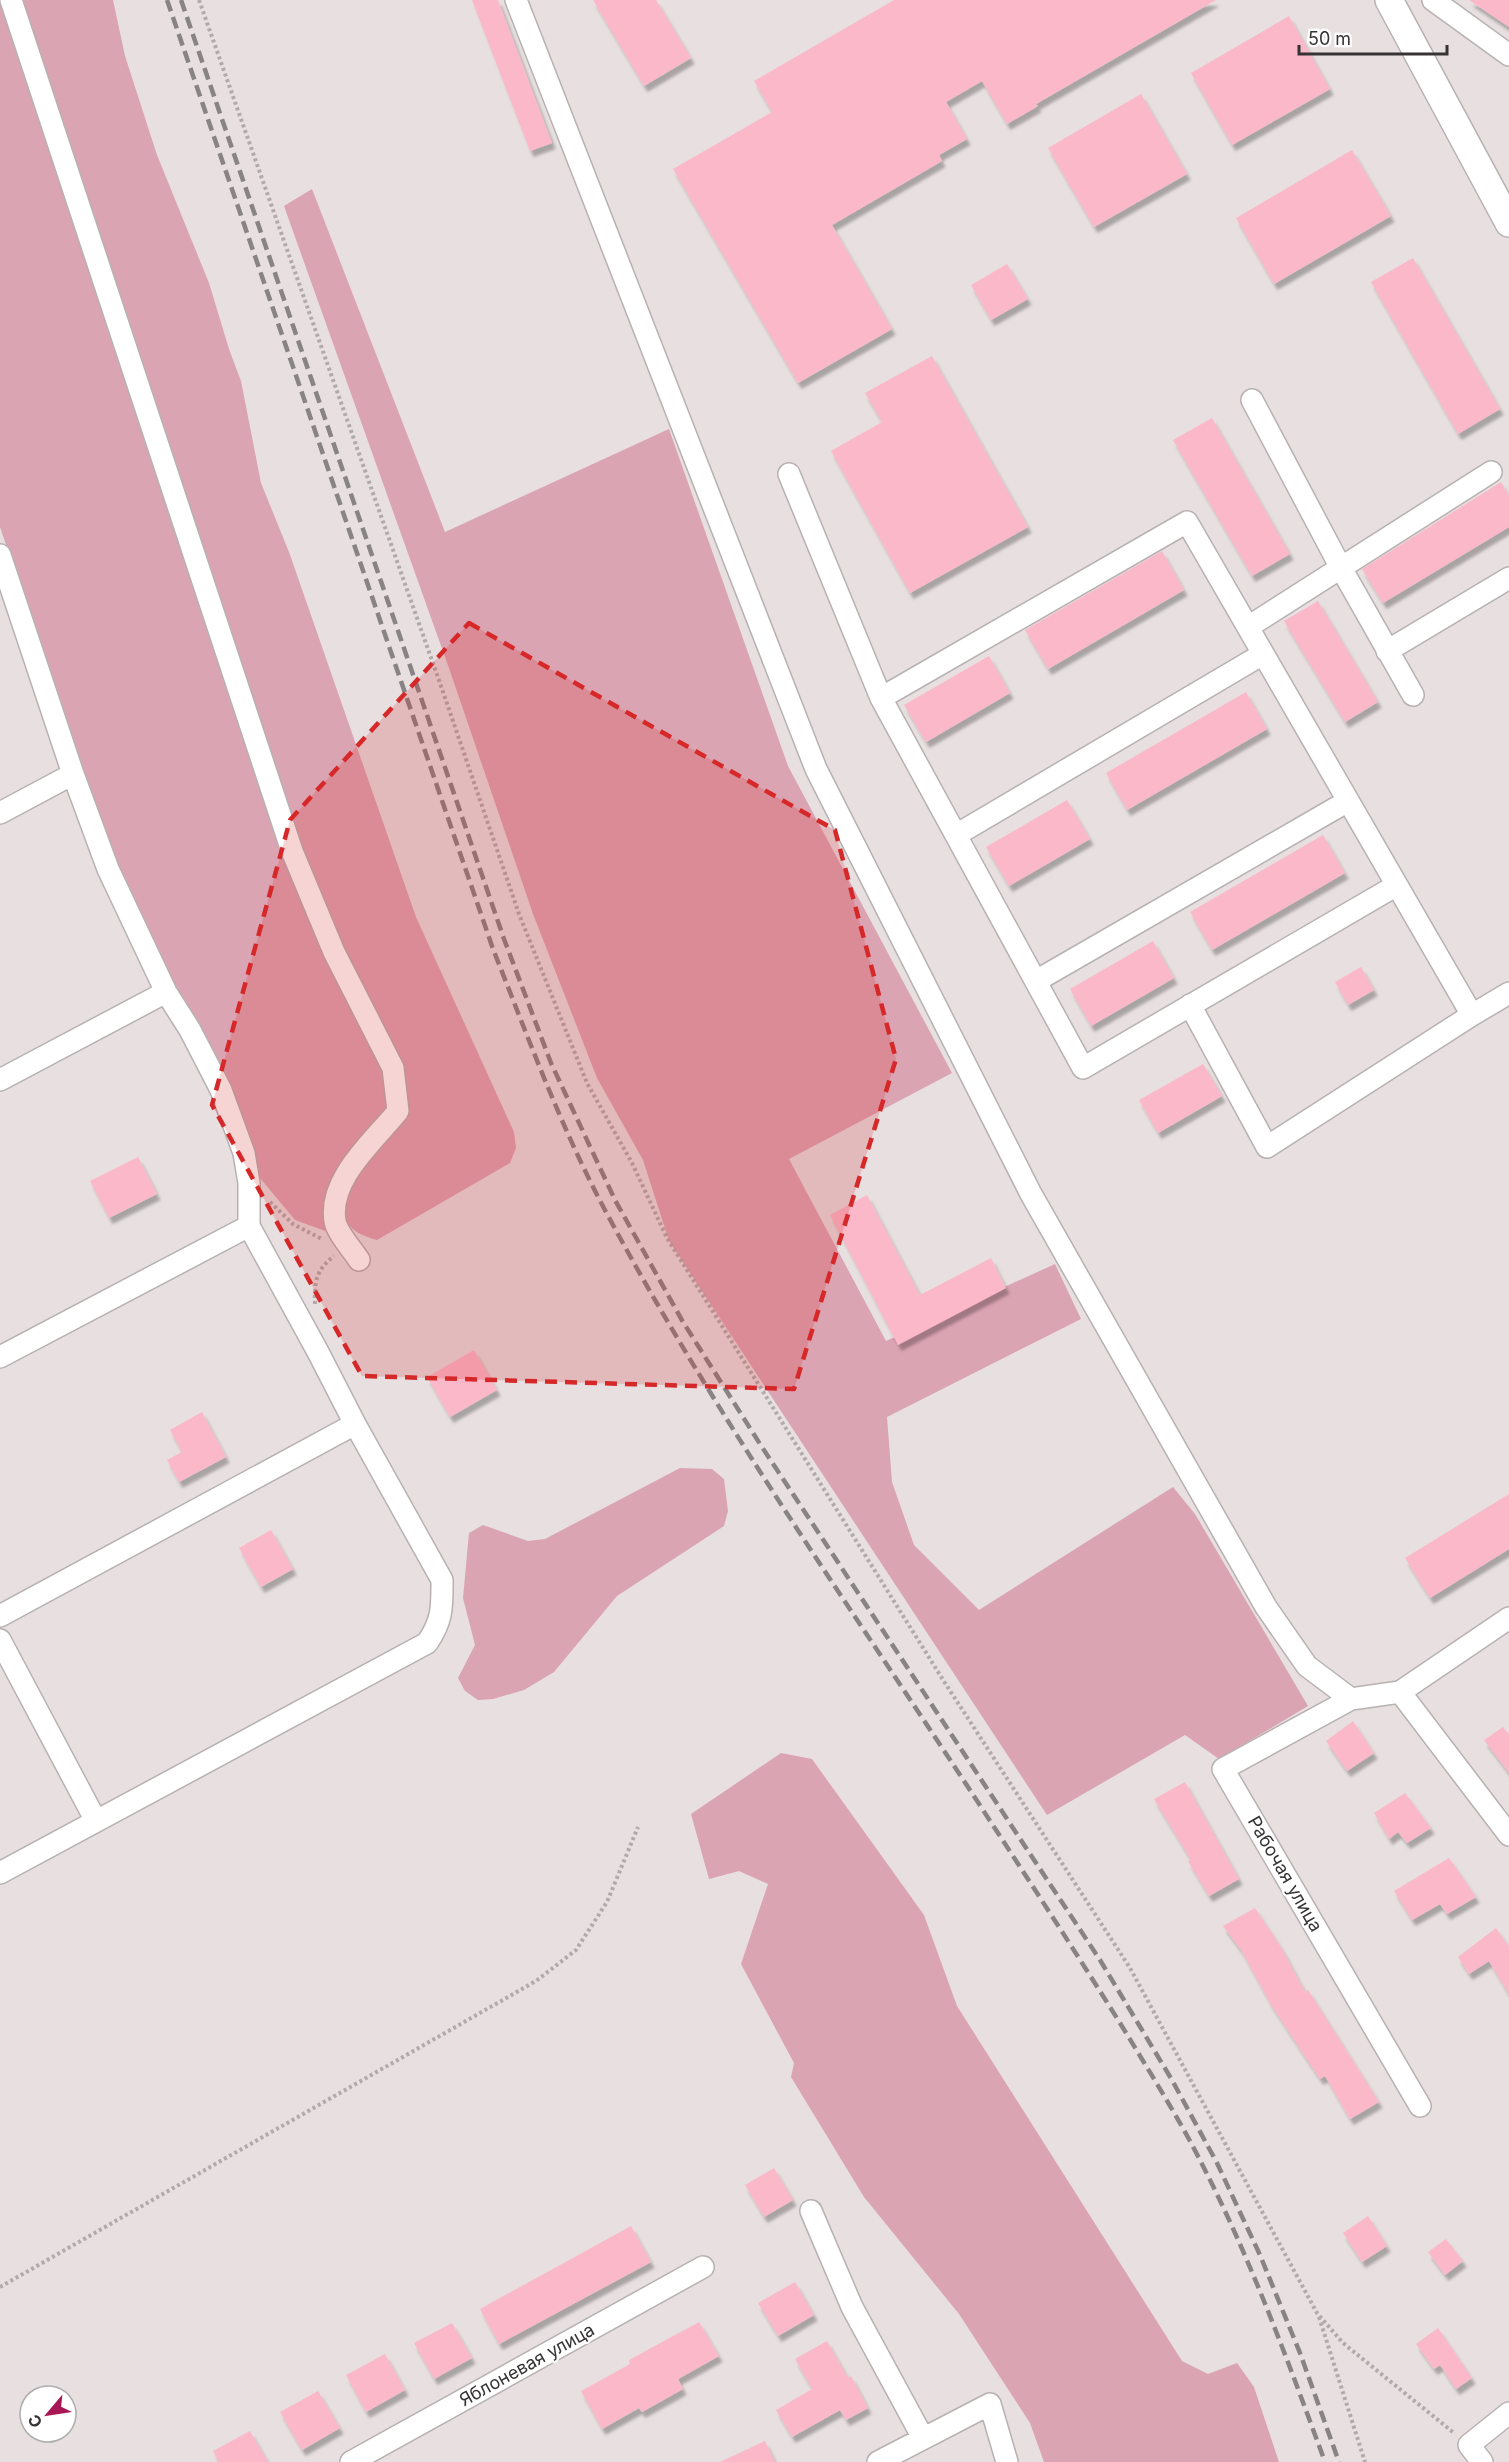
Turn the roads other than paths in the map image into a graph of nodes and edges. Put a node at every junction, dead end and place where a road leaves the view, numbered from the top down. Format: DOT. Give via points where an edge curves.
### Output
graph roads {
  1 [pos="11,0"];
  2 [pos="516,0"];
  3 [pos="1433,0"];
  4 [pos="1398,3"];
  5 [pos="1509,55"];
  6 [pos="1509,223"];
  7 [pos="1252,400"];
  8 [pos="1491,472"];
  9 [pos="789,474"];
  10 [pos="0,558"];
  11 [pos="1341,568"];
  12 [pos="1509,578"];
  13 [pos="1248,627"];
  14 [pos="1388,651"];
  15 [pos="1263,654"];
  16 [pos="1413,695"];
  17 [pos="881,698"];
  18 [pos="73,774"];
  19 [pos="1348,801"];
  20 [pos="0,813"];
  21 [pos="957,836"];
  22 [pos="1397,885"];
  23 [pos="1036,981"];
  24 [pos="166,992"];
  25 [pos="1509,993"];
  26 [pos="1190,1005"];
  27 [pos="1472,1015"];
  28 [pos="0,1080"];
  29 [pos="249,1226"];
  30 [pos="354,1252"];
  31 [pos="0,1357"];
  32 [pos="355,1424"];
  33 [pos="0,1616"];
  34 [pos="1509,1618"];
  35 [pos="0,1640"];
  36 [pos="1400,1692"];
  37 [pos="1351,1699"];
  38 [pos="96,1821"];
  39 [pos="1509,1835"];
  40 [pos="0,1873"];
  41 [pos="1420,2106"];
  42 [pos="811,2211"];
  43 [pos="703,2267"];
  44 [pos="1509,2414"];
  45 [pos="923,2438"];
  46 [pos="351,2462"];
  47 [pos="878,2462"];
  48 [pos="1007,2462"];
  49 [pos="1482,2462"];
  1 -- 30 [label="street" via="292,851 334,952 393,1068 398,1111 341,1181 334,1200 335,1223"];
  2 -- 37 [label="street" via="816,769 1031,1194 1266,1607 1307,1666"];
  3 -- 5 [label="street"];
  4 -- 6 [label="main road"];
  7 -- 11 [label="street"];
  8 -- 11 [label="street"];
  9 -- 17 [label="street"];
  10 -- 18 [label="street"];
  11 -- 13 [label="street"];
  11 -- 14 [label="street"];
  12 -- 14 [label="street"];
  13 -- 15 [label="street"];
  13 -- 17 [label="street" via="1187,522"];
  14 -- 16 [label="street"];
  15 -- 19 [label="street"];
  15 -- 21 [label="street"];
  17 -- 21 [label="street"];
  18 -- 20 [label="street"];
  18 -- 24 [label="street" via="108,869"];
  19 -- 22 [label="street"];
  19 -- 23 [label="street"];
  21 -- 23 [label="street"];
  22 -- 26 [label="street"];
  22 -- 27 [label="street"];
  23 -- 26 [label="street" via="1083,1068"];
  24 -- 28 [label="street"];
  24 -- 29 [label="street" via="221,1090 244,1153"];
  25 -- 27 [label="street"];
  26 -- 27 [label="street" via="1267,1147"];
  29 -- 31 [label="street"];
  29 -- 32 [label="street"];
  32 -- 33 [label="street"];
  32 -- 38 [label="street" via="442,1580 438,1627 427,1643"];
  34 -- 36 [label="street"];
  35 -- 38 [label="street"];
  36 -- 37 [label="street"];
  36 -- 39 [label="street"];
  37 -- 41 [label="street, Рабочая улица" via="1223,1769"];
  38 -- 40 [label="street"];
  42 -- 45 [label="street" via="852,2307"];
  43 -- 46 [label="street, Яблоневая улица"];
  44 -- 49 [label="street" via="1469,2445"];
  45 -- 47 [label="street"];
  45 -- 48 [label="street" via="990,2404"];
}
